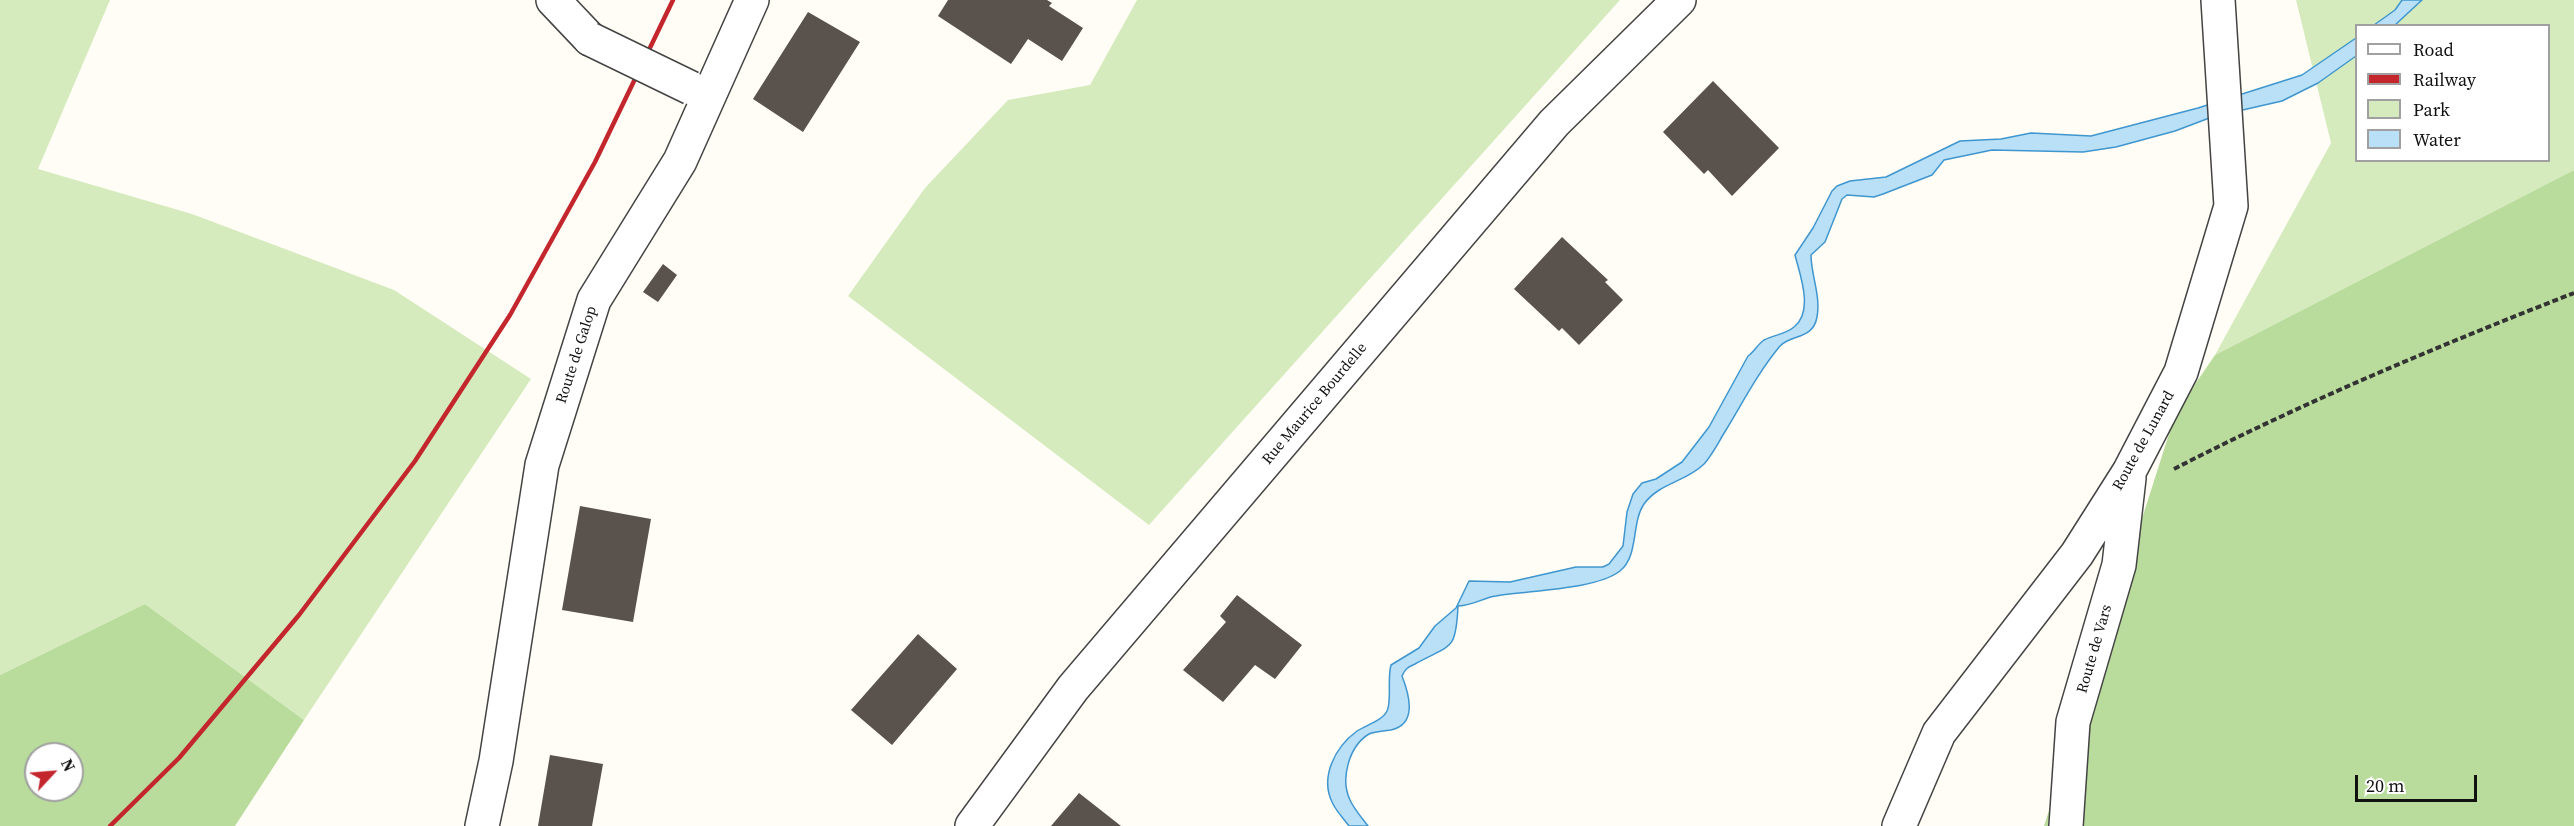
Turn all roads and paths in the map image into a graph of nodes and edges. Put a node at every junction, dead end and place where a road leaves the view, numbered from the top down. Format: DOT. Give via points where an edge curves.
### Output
graph roads {
  1 [pos="553,0"];
  2 [pos="752,0"];
  3 [pos="1679,0"];
  4 [pos="2218,0"];
  5 [pos="701,92"];
  6 [pos="2574,293"];
  7 [pos="2129,472"];
  8 [pos="482,826"];
  9 [pos="972,826"];
  10 [pos="1899,826"];
  11 [pos="2066,826"];
  1 -- 5 [label="street, bridge" via="590,39"];
  2 -- 5 [label="street, Route de Galop"];
  3 -- 9 [label="street, Rue Maurice Bourdelle" via="1554,123 1073,688"];
  4 -- 7 [label="street, Route de Lunard" via="2231,206 2181,372"];
  5 -- 8 [label="street, Route de Galop" via="680,161 594,300 545,454"];
  6 -- 7 [label="path" via="2411,357 2169,471"];
  7 -- 10 [label="street, Route de Lunard" via="2077,554 1939,733"];
  7 -- 11 [label="street, Route de Vars" via="2119,565 2073,722"];
}
